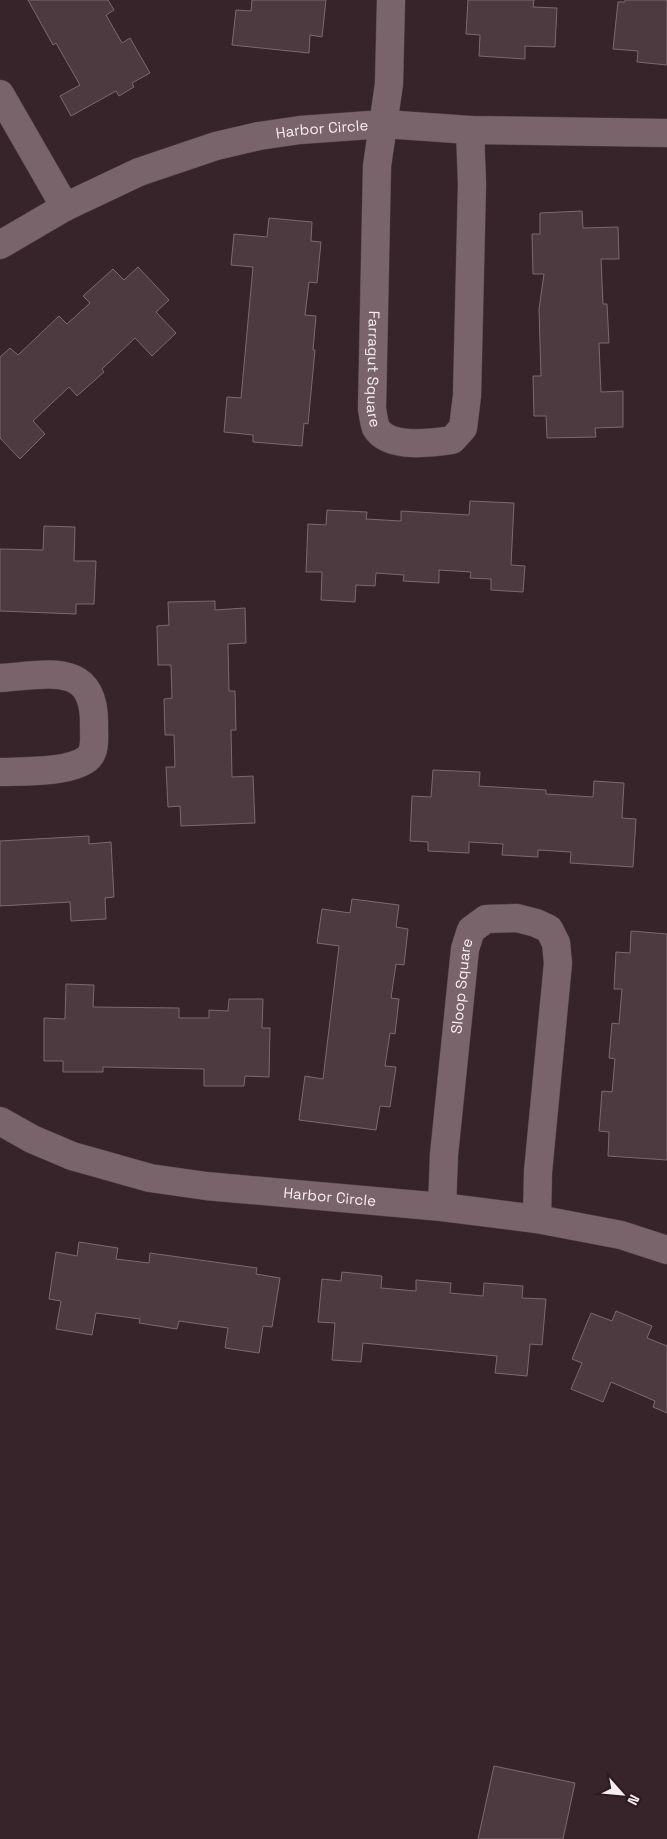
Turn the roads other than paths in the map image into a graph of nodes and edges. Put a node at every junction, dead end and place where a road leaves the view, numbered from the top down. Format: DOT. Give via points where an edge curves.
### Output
graph roads {
  1 [pos="391,0"];
  2 [pos="0,94"];
  3 [pos="384,124"];
  4 [pos="470,130"];
  5 [pos="667,133"];
  6 [pos="65,207"];
  7 [pos="0,245"];
  8 [pos="0,678"];
  9 [pos="0,772"];
  10 [pos="0,1121"];
  11 [pos="442,1207"];
  12 [pos="537,1219"];
  13 [pos="667,1250"];
  1 -- 3 [label="street, Farragut Square"];
  2 -- 6 [label="street"];
  3 -- 4 [label="street, Harbor Circle"];
  3 -- 4 [label="street, Farragut Square" via="377,166 372,409 376,428 386,438 417,444 452,440 462,428 467,396 472,184"];
  3 -- 6 [label="street, Harbor Circle" via="300,130 216,146 139,172"];
  4 -- 5 [label="street, Harbor Circle"];
  6 -- 7 [label="street, Harbor Circle"];
  8 -- 9 [label="street" via="48,675 77,679 88,689 95,713 94,747 88,758 70,767"];
  10 -- 11 [label="street, Harbor Circle" via="72,1156 150,1178"];
  11 -- 12 [label="street, Harbor Circle"];
  11 -- 12 [label="street, Sloop Square" via="444,1155 465,949 471,930 486,919 517,918 549,929 556,943 558,963 538,1172"];
  12 -- 13 [label="street, Harbor Circle" via="621,1236"];
}
